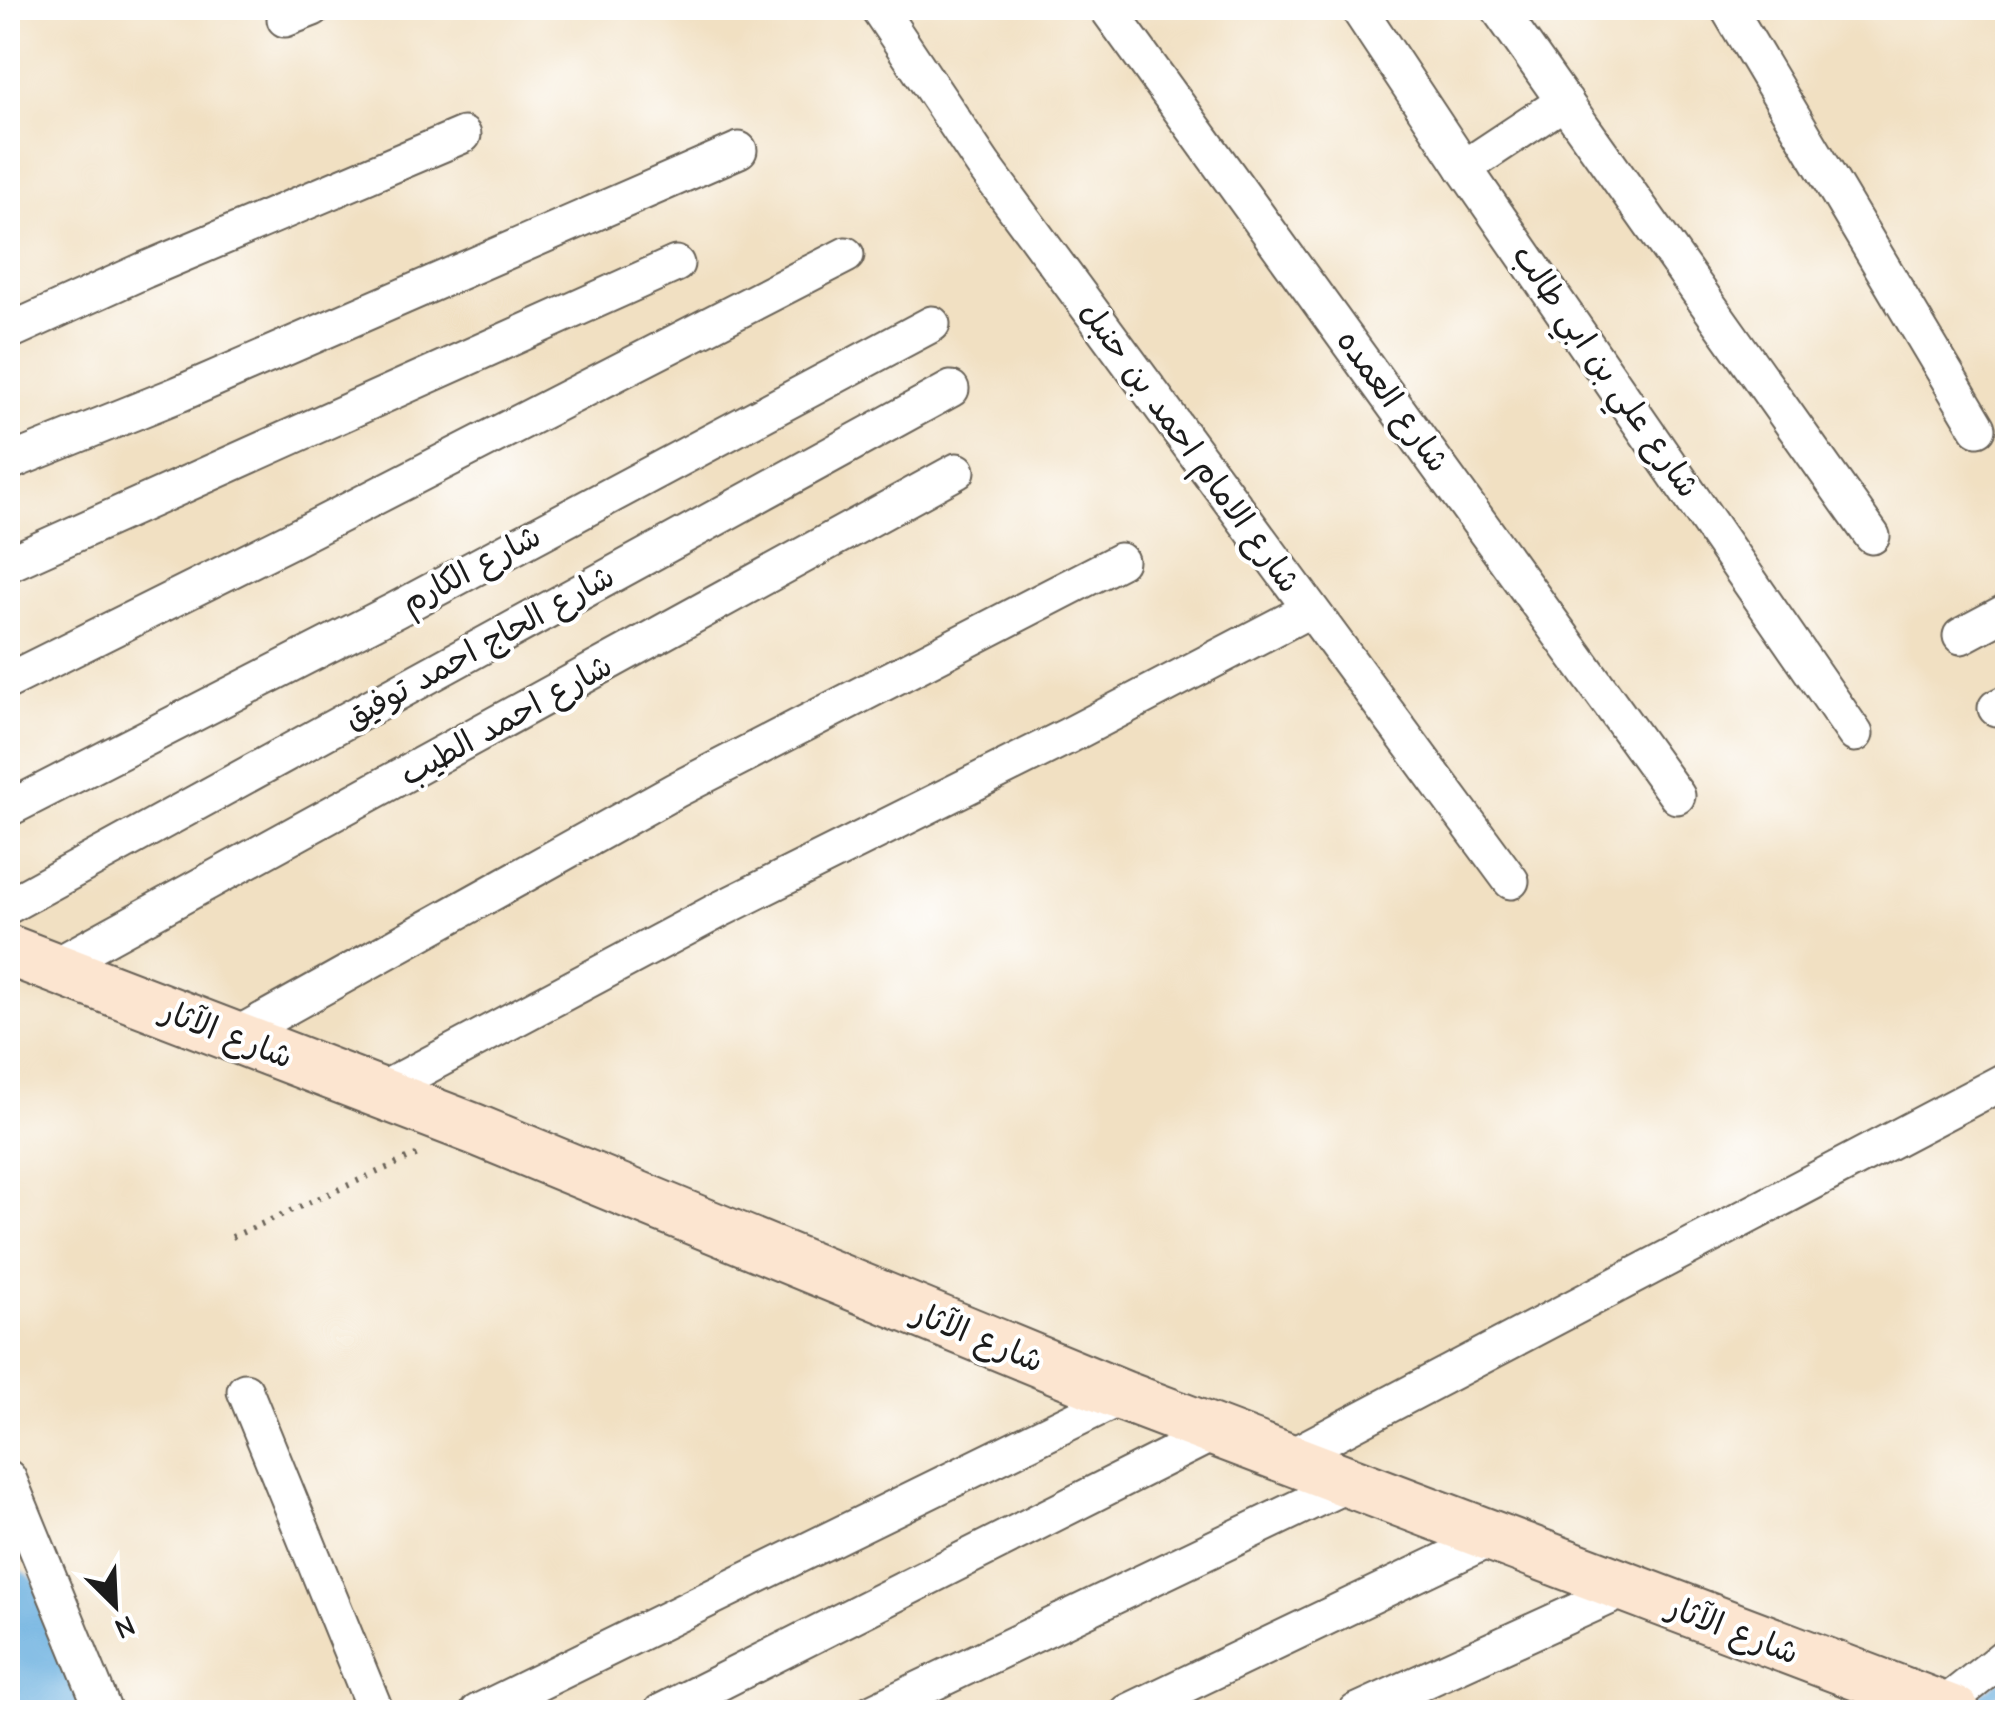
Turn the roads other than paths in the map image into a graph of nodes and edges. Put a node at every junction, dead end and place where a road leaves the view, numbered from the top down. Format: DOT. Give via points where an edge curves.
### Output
graph roads {
  1 [pos="878,8"];
  2 [pos="1107,8"];
  3 [pos="1358,8"];
  4 [pos="1498,8"];
  5 [pos="1728,8"];
  6 [pos="1565,100"];
  7 [pos="462,135"];
  8 [pos="738,150"];
  9 [pos="1464,168"];
  10 [pos="846,255"];
  11 [pos="676,264"];
  12 [pos="932,324"];
  13 [pos="8,332"];
  14 [pos="950,389"];
  15 [pos="1978,428"];
  16 [pos="8,463"];
  17 [pos="957,471"];
  18 [pos="1872,536"];
  19 [pos="1120,560"];
  20 [pos="8,564"];
  21 [pos="1309,610"];
  22 [pos="2008,611"];
  23 [pos="1961,636"];
  24 [pos="8,681"];
  25 [pos="1855,734"];
  26 [pos="1677,796"];
  27 [pos="8,809"];
  28 [pos="1510,881"];
  29 [pos="8,906"];
  30 [pos="8,950"];
  31 [pos="54,967"];
  32 [pos="233,1037"];
  33 [pos="2008,1079"];
  34 [pos="378,1092"];
  35 [pos="245,1391"];
  36 [pos="1123,1396"];
  37 [pos="1216,1432"];
  38 [pos="1286,1459"];
  39 [pos="8,1478"];
  40 [pos="1350,1483"];
  41 [pos="1492,1538"];
  42 [pos="1626,1589"];
  43 [pos="2008,1654"];
  44 [pos="1935,1709"];
  45 [pos="104,1712"];
  46 [pos="376,1712"];
  47 [pos="478,1712"];
  48 [pos="662,1712"];
  49 [pos="872,1712"];
  50 [pos="1128,1712"];
  51 [pos="1356,1712"];
  1 -- 21 [label="street, شارع الامام احمد بن حنبل" via="984,166"];
  2 -- 26 [label="street, شارع العمده"];
  3 -- 9 [label="street, شارع علي بن ابي طالب"];
  4 -- 6 [label="street"];
  5 -- 15 [label="street"];
  6 -- 9 [label="street"];
  6 -- 18 [label="street"];
  7 -- 13 [label="street"];
  8 -- 16 [label="street"];
  9 -- 25 [label="street, شارع علي بن ابي طالب"];
  10 -- 24 [label="street"];
  11 -- 20 [label="street"];
  12 -- 27 [label="street, شارع الكارم"];
  14 -- 29 [label="street, شارع الحاج احمد توفيق"];
  17 -- 31 [label="street, شارع احمد الطيب"];
  19 -- 32 [label="street" via="676,790"];
  21 -- 28 [label="street, شارع الامام احمد بن حنبل"];
  21 -- 34 [label="street" via="720,909"];
  22 -- 23 [label="street"];
  30 -- 31 [label="main road, شارع الآثار"];
  31 -- 32 [label="main road, شارع الآثار"];
  32 -- 34 [label="main road, شارع الآثار"];
  33 -- 38 [label="street"];
  34 -- 36 [label="main road, شارع الآثار"];
  35 -- 46 [label="street"];
  36 -- 37 [label="main road, شارع الآثار"];
  36 -- 47 [label="street"];
  37 -- 38 [label="main road, شارع الآثار"];
  37 -- 48 [label="street"];
  38 -- 40 [label="main road, شارع الآثار"];
  39 -- 45 [label="street"];
  40 -- 41 [label="main road, شارع الآثار"];
  40 -- 49 [label="street"];
  41 -- 42 [label="main road, شارع الآثار"];
  41 -- 50 [label="street"];
  42 -- 44 [label="main road, شارع الآثار"];
  42 -- 51 [label="street"];
  43 -- 44 [label="street"];
}
